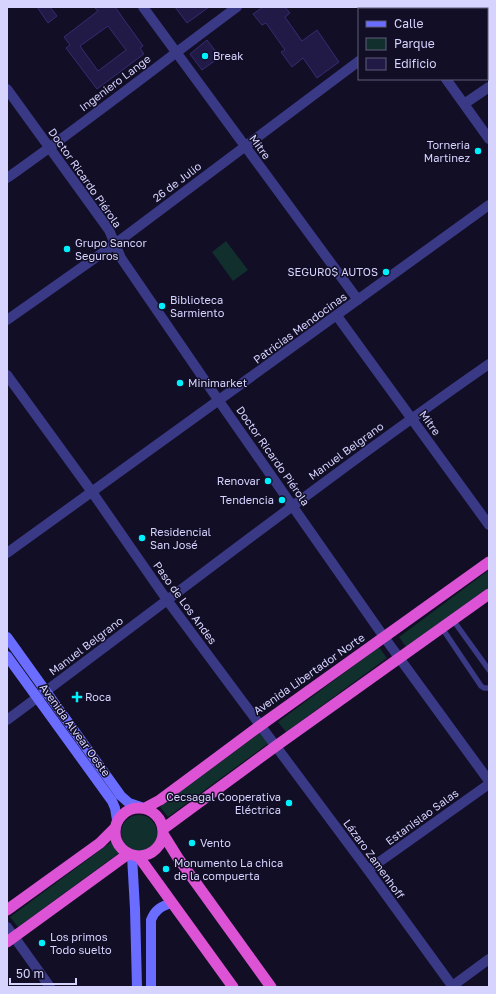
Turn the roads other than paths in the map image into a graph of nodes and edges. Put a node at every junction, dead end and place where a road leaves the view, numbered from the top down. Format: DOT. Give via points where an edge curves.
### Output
graph roads {
  1 [pos="143,7"];
  2 [pos="237,7"];
  3 [pos="175,52"];
  4 [pos="358,62"];
  5 [pos="447,80"];
  6 [pos="489,86"];
  7 [pos="7,89"];
  8 [pos="464,104"];
  9 [pos="489,139"];
  10 [pos="244,146"];
  11 [pos="49,148"];
  12 [pos="7,178"];
  13 [pos="489,205"];
  14 [pos="115,244"];
  15 [pos="358,300"];
  16 [pos="337,316"];
  17 [pos="7,320"];
  18 [pos="489,364"];
  19 [pos="7,375"];
  20 [pos="218,400"];
  21 [pos="411,418"];
  22 [pos="92,492"];
  23 [pos="293,505"];
  24 [pos="489,525"];
  25 [pos="7,553"];
  26 [pos="489,562"];
  27 [pos="489,594"];
  28 [pos="167,600"];
  29 [pos="453,620"];
  30 [pos="442,628"];
  31 [pos="7,637"];
  32 [pos="384,637"];
  33 [pos="7,656"];
  34 [pos="400,657"];
  35 [pos="489,670"];
  36 [pos="489,688"];
  37 [pos="46,691"];
  38 [pos="37,698"];
  39 [pos="7,720"];
  40 [pos="260,725"];
  41 [pos="276,746"];
  42 [pos="489,782"];
  43 [pos="143,808"];
  44 [pos="116,824"];
  45 [pos="163,831"];
  46 [pos="133,856"];
  47 [pos="368,870"];
  48 [pos="172,903"];
  49 [pos="7,910"];
  50 [pos="7,927"];
  51 [pos="10,939"];
  52 [pos="489,959"];
  53 [pos="50,987"];
  54 [pos="137,987"];
  55 [pos="151,987"];
  56 [pos="233,987"];
  57 [pos="271,987"];
  58 [pos="452,987"];
  1 -- 3 [label="street, Mitre"];
  2 -- 3 [label="street, Ingeniero Lange"];
  3 -- 10 [label="street, Mitre"];
  3 -- 11 [label="street, Ingeniero Lange"];
  4 -- 10 [label="street, 26 de Julio"];
  5 -- 8 [label="street"];
  6 -- 8 [label="street"];
  7 -- 11 [label="street, Doctor Ricardo Piérola"];
  8 -- 9 [label="street"];
  10 -- 14 [label="street, 26 de Julio"];
  10 -- 15 [label="street, Mitre"];
  11 -- 12 [label="street, Ingeniero Lange"];
  11 -- 14 [label="street, Doctor Ricardo Piérola" via="109,230"];
  13 -- 15 [label="street, Patricias Mendocinas"];
  14 -- 17 [label="street, 26 de Julio"];
  14 -- 20 [label="street, Doctor Ricardo Piérola" via="121,258"];
  15 -- 16 [label="street, Patricias Mendocinas"];
  16 -- 20 [label="street, Patricias Mendocinas"];
  16 -- 21 [label="street, Mitre"];
  18 -- 21 [label="street, Manuel Belgrano"];
  19 -- 22 [label="street, Paso de Los Andes"];
  20 -- 22 [label="street, Patricias Mendocinas"];
  20 -- 23 [label="street, Doctor Ricardo Piérola"];
  21 -- 23 [label="street, Manuel Belgrano"];
  21 -- 24 [label="street, Mitre"];
  22 -- 25 [label="street, Patricias Mendocinas"];
  22 -- 28 [label="street, Paso de Los Andes"];
  23 -- 28 [label="street, Manuel Belgrano"];
  23 -- 32 [label="street, Doctor Ricardo Piérola"];
  26 -- 32 [label="highway, Avenida Libertador Norte"];
  27 -- 29 [label="highway"];
  28 -- 37 [label="street, Manuel Belgrano"];
  28 -- 40 [label="street, Paso de Los Andes"];
  29 -- 30 [label="highway"];
  29 -- 35 [label="lane"];
  30 -- 34 [label="highway"];
  30 -- 36 [label="lane" via="481,686"];
  31 -- 37 [label="main road, Avenida Alvear Oeste"];
  32 -- 34 [label="street, Doctor Ricardo Piérola"];
  32 -- 40 [label="highway, Avenida Libertador Norte"];
  33 -- 38 [label="main road, Avenida Alvear Oeste"];
  34 -- 41 [label="highway"];
  34 -- 42 [label="street, Doctor Ricardo Piérola"];
  37 -- 38 [label="street, Manuel Belgrano"];
  37 -- 43 [label="main road, Avenida Alvear Oeste" via="121,796 129,803"];
  38 -- 39 [label="street, Manuel Belgrano"];
  38 -- 44 [label="main road, Avenida Alvear Oeste" via="112,801"];
  40 -- 41 [label="street, Paso de Los Andes"];
  40 -- 43 [label="highway, Avenida Libertador Norte" via="160,800"];
  41 -- 45 [label="highway"];
  41 -- 47 [label="street, Lázaro Zamenhoff"];
  42 -- 47 [label="street, Estanislao Salas"];
  43 -- 44 [label="highway" via="132,809 123,814"];
  43 -- 45 [label="highway" via="156,814"];
  44 -- 46 [label="highway" via="114,836 117,843 122,850"];
  44 -- 49 [label="highway" via="100,844"];
  45 -- 46 [label="highway" via="157,849 152,853"];
  45 -- 57 [label="highway" via="178,858"];
  46 -- 48 [label="highway"];
  46 -- 51 [label="highway"];
  46 -- 54 [label="main road"];
  47 -- 58 [label="street, Lázaro Zamenhoff"];
  48 -- 55 [label="main road" via="158,909 151,920"];
  48 -- 56 [label="highway"];
  50 -- 51 [label="street"];
  51 -- 53 [label="street"];
  52 -- 58 [label="street"];
}
